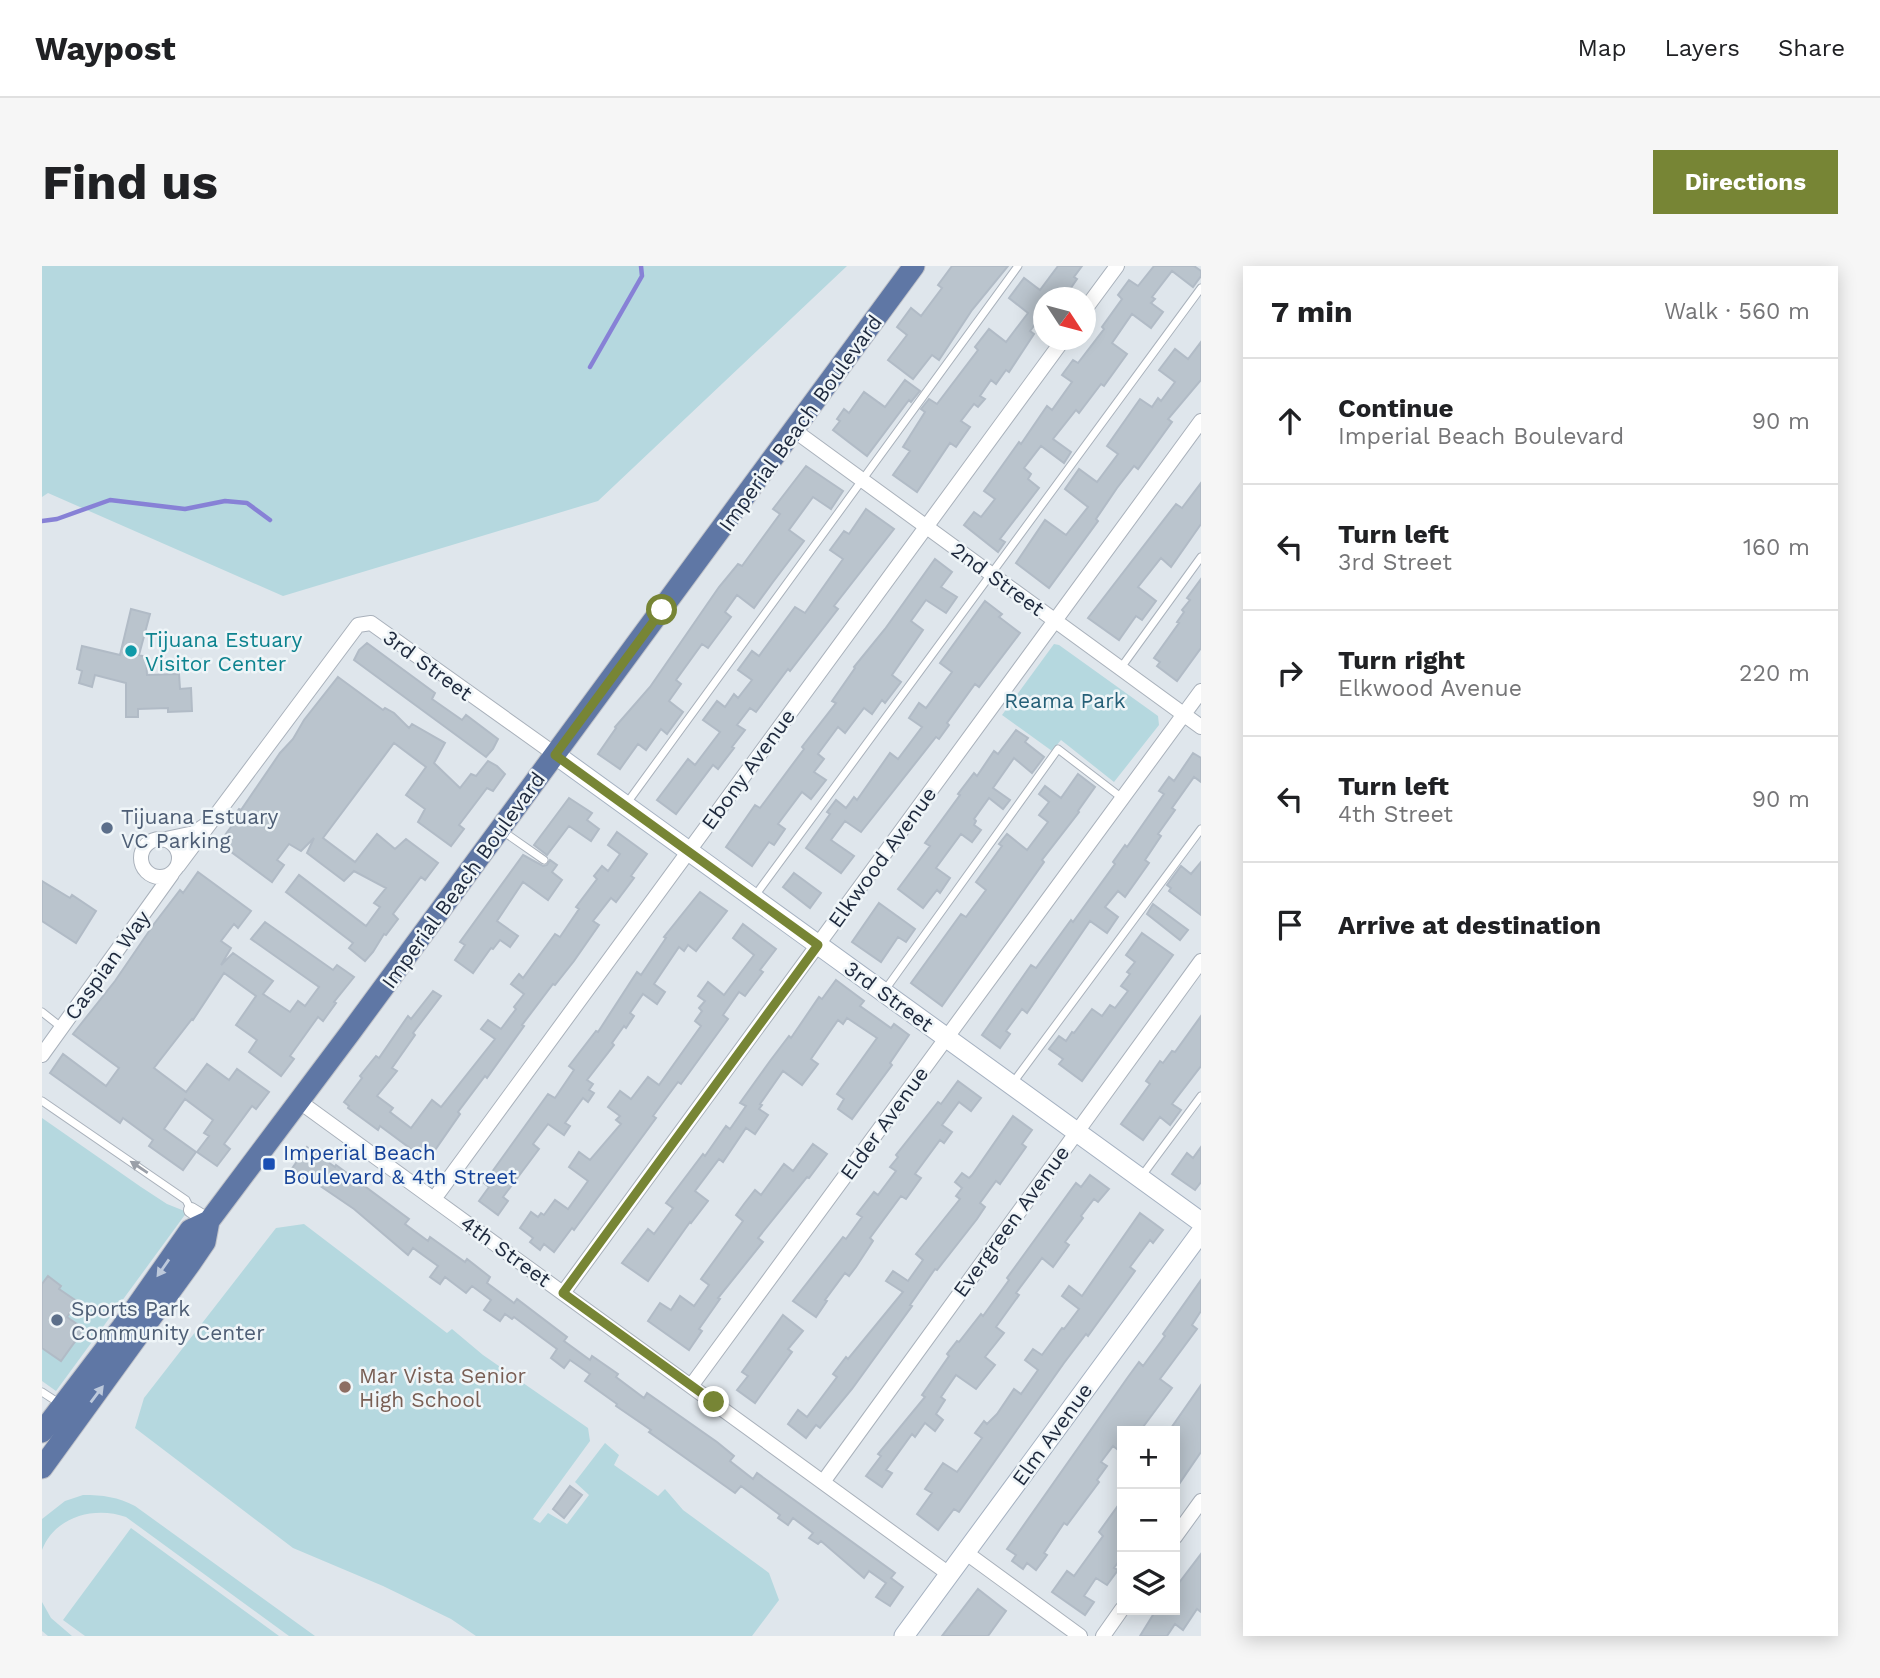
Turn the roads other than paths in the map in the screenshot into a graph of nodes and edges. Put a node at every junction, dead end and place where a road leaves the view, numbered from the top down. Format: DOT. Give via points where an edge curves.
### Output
graph roads {
  1 [pos="914,266"];
  2 [pos="1018,266"];
  3 [pos="1117,266"];
  4 [pos="1201,288"];
  5 [pos="1096,294"];
  6 [pos="1056,350"];
  7 [pos="1201,421"];
  8 [pos="795,431"];
  9 [pos="862,480"];
  10 [pos="926,526"];
  11 [pos="1201,557"];
  12 [pos="991,575"];
  13 [pos="1054,621"];
  14 [pos="371,623"];
  15 [pos="1120,669"];
  16 [pos="1201,691"];
  17 [pos="1183,715"];
  18 [pos="1201,727"];
  19 [pos="555,755"];
  20 [pos="1122,798"];
  21 [pos="625,805"];
  22 [pos="214,820"];
  23 [pos="1201,829"];
  24 [pos="500,830"];
  25 [pos="161,840"];
  26 [pos="688,851"];
  27 [pos="544,860"];
  28 [pos="175,870"];
  29 [pos="753,898"];
  30 [pos="818,945"];
  31 [pos="1201,961"];
  32 [pos="884,992"];
  33 [pos="42,1013"];
  34 [pos="62,1028"];
  35 [pos="946,1038"];
  36 [pos="42,1055"];
  37 [pos="1012,1085"];
  38 [pos="1201,1096"];
  39 [pos="42,1101"];
  40 [pos="300,1102"];
  41 [pos="1076,1132"];
  42 [pos="1141,1178"];
  43 [pos="434,1199"];
  44 [pos="191,1210"];
  45 [pos="209,1221"];
  46 [pos="1201,1222"];
  47 [pos="1201,1231"];
  48 [pos="563,1293"];
  49 [pos="691,1386"];
  50 [pos="42,1392"];
  51 [pos="70,1412"];
  52 [pos="42,1432"];
  53 [pos="42,1468"];
  54 [pos="822,1482"];
  55 [pos="1201,1501"];
  56 [pos="1180,1530"];
  57 [pos="965,1552"];
  58 [pos="949,1574"];
  59 [pos="1118,1615"];
  60 [pos="904,1636"];
  61 [pos="1080,1636"];
  62 [pos="1103,1636"];
  1 -- 8 [label="main road, Imperial Beach Boulevard"];
  2 -- 9 [label="lane"];
  3 -- 5 [label="street"];
  4 -- 12 [label="lane"];
  6 -- 10 [label="street, Ebony Avenue"];
  7 -- 13 [label="street, Elkwood Avenue"];
  8 -- 9 [label="street, 2nd Street"];
  8 -- 19 [label="main road, Imperial Beach Boulevard"];
  9 -- 10 [label="street, 2nd Street"];
  9 -- 21 [label="lane"];
  10 -- 12 [label="street, 2nd Street"];
  10 -- 26 [label="street, Ebony Avenue"];
  11 -- 15 [label="lane"];
  12 -- 13 [label="street, 2nd Street"];
  12 -- 29 [label="lane"];
  13 -- 15 [label="street, 2nd Street"];
  13 -- 30 [label="street, Elkwood Avenue"];
  14 -- 19 [label="street, 3rd Street"];
  14 -- 22 [label="street, Caspian Way" via="358,625"];
  15 -- 17 [label="street, 2nd Street"];
  16 -- 17 [label="street, Elder Avenue"];
  17 -- 18 [label="street, 2nd Street"];
  17 -- 20 [label="street, Elder Avenue"];
  19 -- 21 [label="street, 3rd Street"];
  19 -- 24 [label="main road, Imperial Beach Boulevard"];
  20 -- 32 [label="lane" via="1058,749"];
  20 -- 35 [label="street, Elder Avenue"];
  21 -- 26 [label="street, 3rd Street"];
  22 -- 25 [label="street, Caspian Way" via="194,833"];
  22 -- 28 [label="street, Caspian Way"];
  23 -- 37 [label="lane"];
  24 -- 27 [label="lane"];
  24 -- 40 [label="main road, Imperial Beach Boulevard"];
  25 -- 28 [label="street" via="176,848"];
  25 -- 28 [label="street" via="145,847 143,865 157,877"];
  26 -- 29 [label="street, 3rd Street"];
  26 -- 43 [label="street, Ebony Avenue"];
  28 -- 34 [label="street, Caspian Way"];
  29 -- 30 [label="street, 3rd Street"];
  30 -- 32 [label="street, 3rd Street"];
  30 -- 48 [label="street, Elkwood Avenue"];
  31 -- 41 [label="street, Evergreen Avenue"];
  32 -- 35 [label="street, 3rd Street"];
  33 -- 34 [label="lane"];
  34 -- 36 [label="street, Caspian Way"];
  35 -- 37 [label="street, 3rd Street"];
  35 -- 49 [label="street, Elder Avenue"];
  37 -- 41 [label="street, 3rd Street"];
  38 -- 42 [label="lane"];
  44 -- 39 [label="lane, one-way" via="186,1200"];
  40 -- 43 [label="street, 4th Street"];
  40 -- 45 [label="main road, Imperial Beach Boulevard"];
  41 -- 42 [label="street, 3rd Street"];
  41 -- 54 [label="street, Evergreen Avenue"];
  42 -- 46 [label="street, 3rd Street"];
  43 -- 48 [label="street, 4th Street"];
  44 -- 45 [label="street"];
  45 -- 51 [label="main road, Imperial Beach Boulevard" via="205,1242"];
  47 -- 57 [label="street, Elm Avenue"];
  48 -- 49 [label="street, 4th Street"];
  49 -- 54 [label="street, 4th Street"];
  50 -- 51 [label="lane"];
  51 -- 52 [label="main road, Imperial Beach Boulevard"];
  51 -- 53 [label="main road, Imperial Beach Boulevard"];
  54 -- 58 [label="street, 4th Street"];
  55 -- 56 [label="street"];
  57 -- 58 [label="street, Elm Avenue"];
  57 -- 61 [label="street"];
  58 -- 60 [label="street, Elm Avenue"];
  59 -- 62 [label="street"];
}
